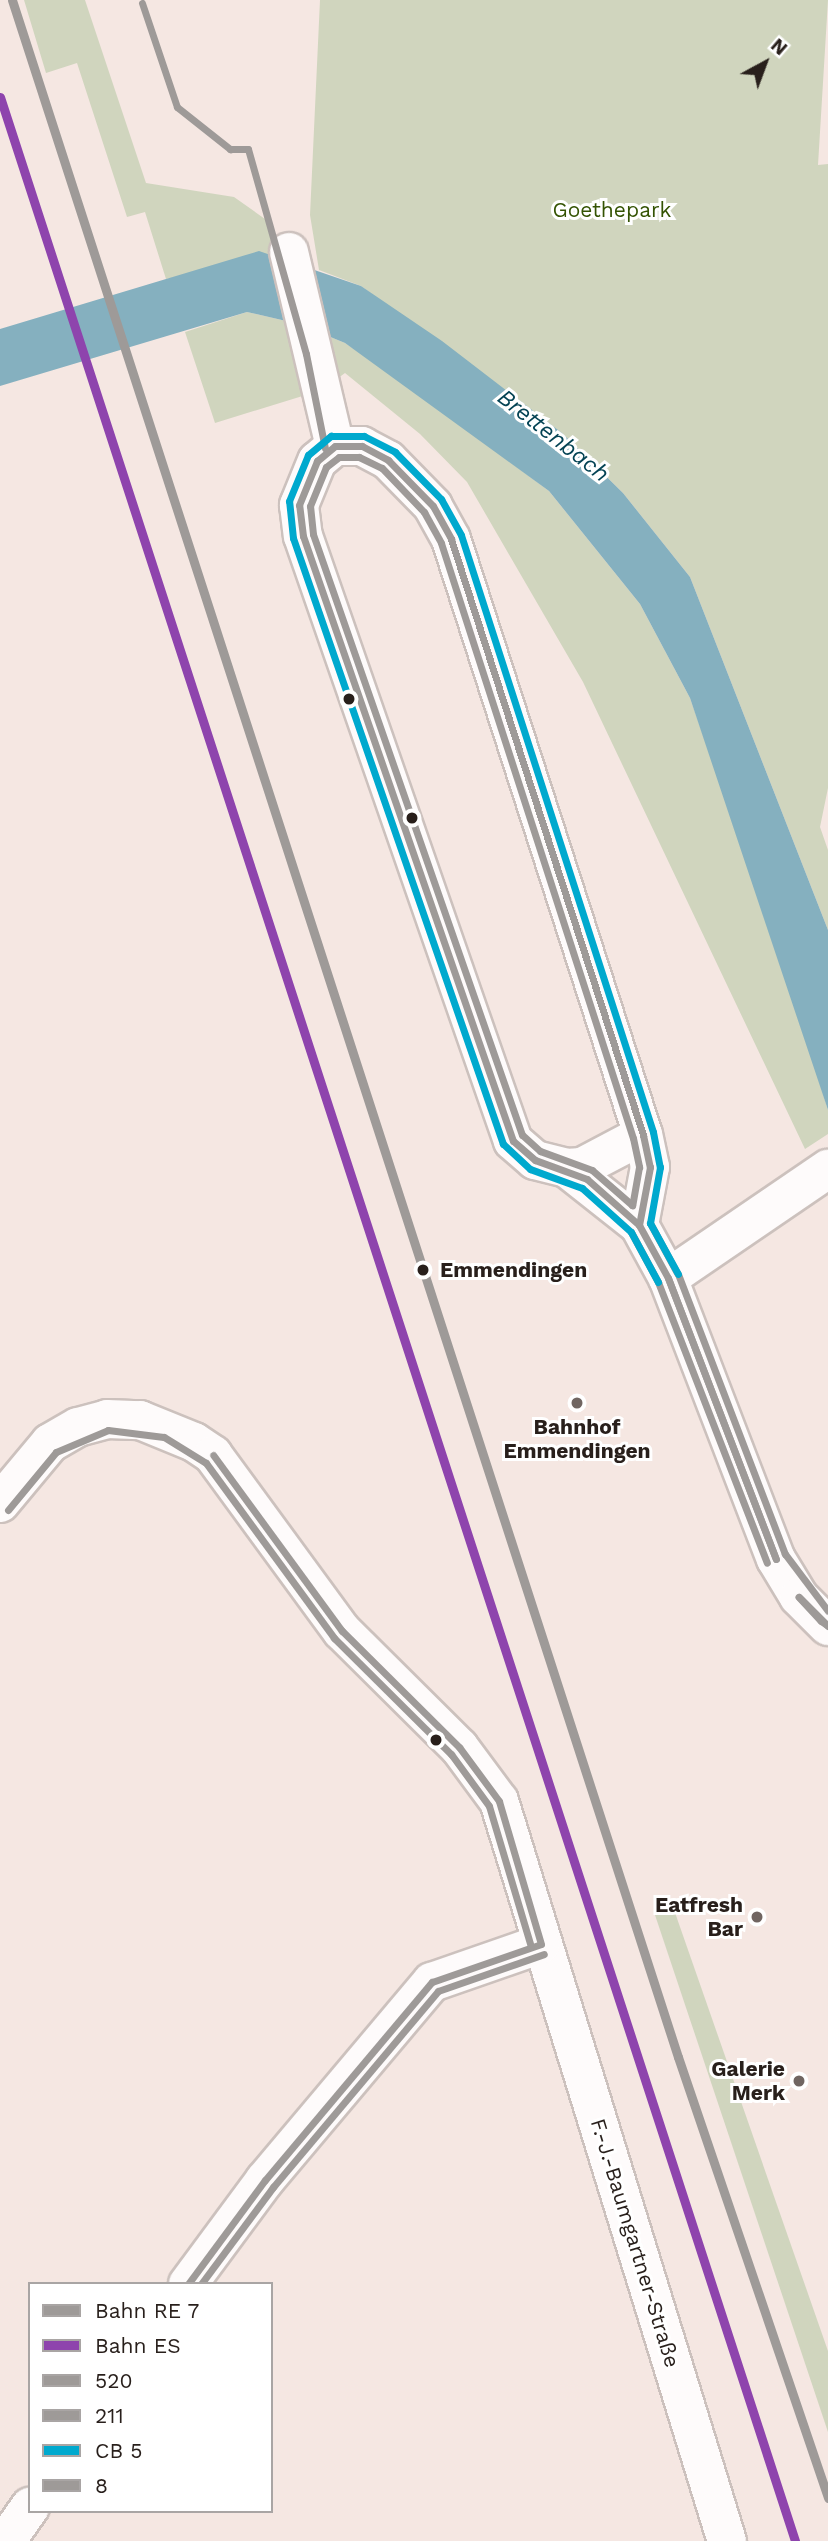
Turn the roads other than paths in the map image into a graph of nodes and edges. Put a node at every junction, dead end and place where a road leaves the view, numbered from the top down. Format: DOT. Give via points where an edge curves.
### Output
graph roads {
  1 [pos="289,252"];
  2 [pos="335,446"];
  3 [pos="643,1135"];
  4 [pos="567,1168"];
  5 [pos="828,1169"];
  6 [pos="639,1226"];
  7 [pos="668,1278"];
  8 [pos="0,1503"];
  9 [pos="828,1626"];
  10 [pos="541,1944"];
  11 [pos="189,2282"];
  12 [pos="28,2510"];
  13 [pos="5,2541"];
  14 [pos="727,2541"];
  1 -- 2 [label="street"];
  2 -- 3 [label="street" via="362,446 388,460 433,506 451,539"];
  2 -- 4 [label="street" via="317,461 299,505 314,576 513,1141 535,1160"];
  3 -- 4 [label="street" via="582,1167"];
  3 -- 6 [label="street" via="650,1167"];
  4 -- 6 [label="street"];
  5 -- 7 [label="street"];
  6 -- 7 [label="street"];
  7 -- 9 [label="street" via="756,1518 799,1597"];
  8 -- 10 [label="street, F.-J.-Baumgartner-Straße" via="50,1443 107,1419 168,1427 213,1455 342,1631 459,1747 499,1801"];
  10 -- 11 [label="street" via="432,1982 265,2180"];
  10 -- 14 [label="street, F.-J.-Baumgartner-Straße"];
  12 -- 13 [label="street"];
}
